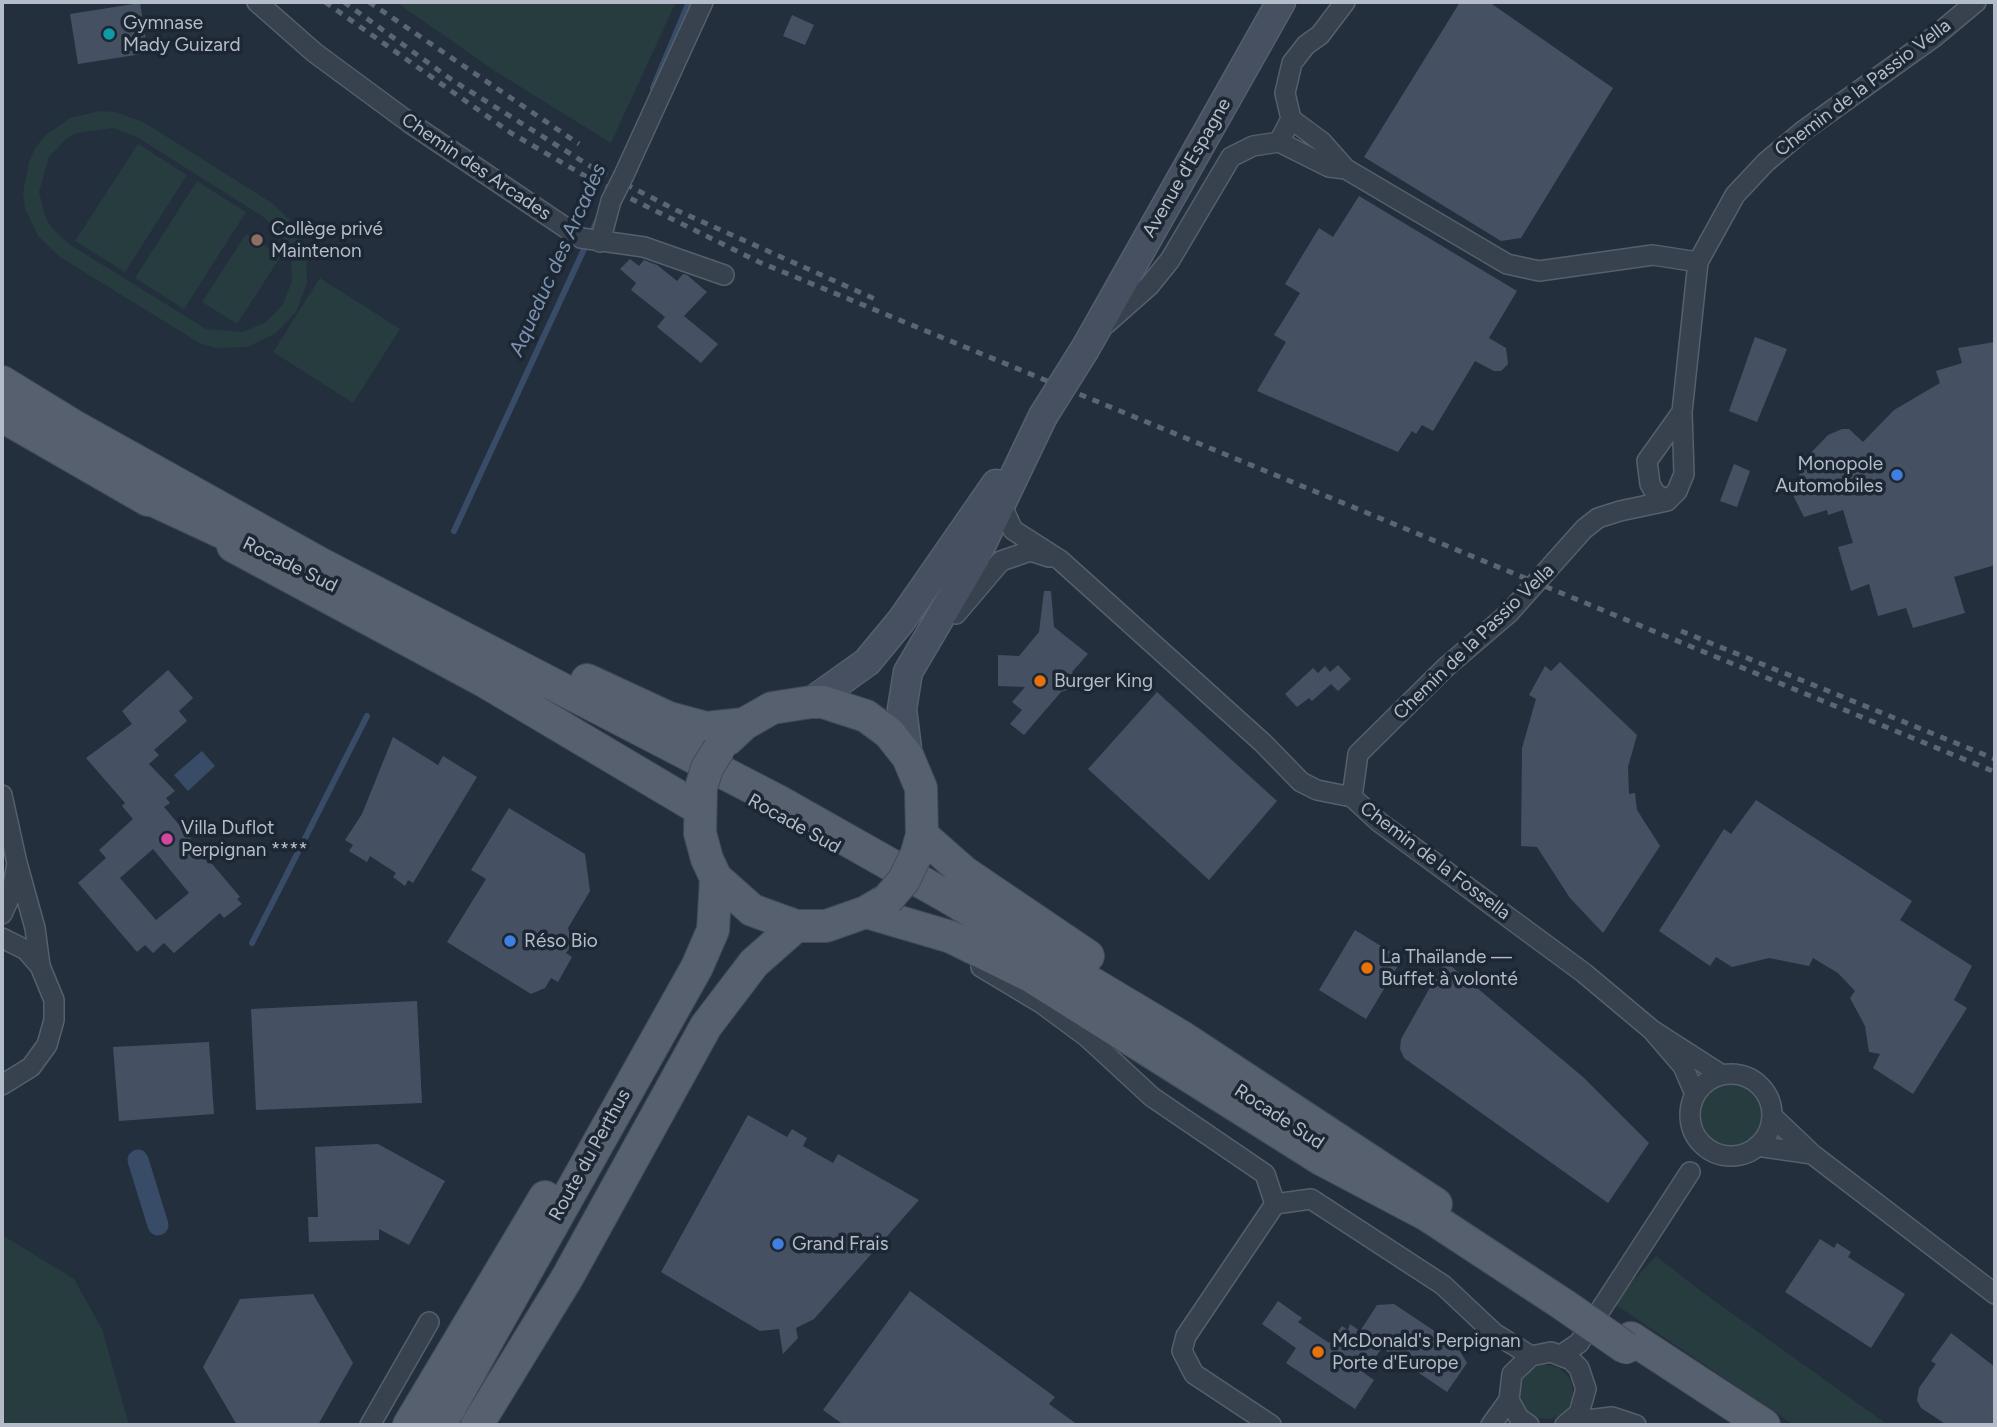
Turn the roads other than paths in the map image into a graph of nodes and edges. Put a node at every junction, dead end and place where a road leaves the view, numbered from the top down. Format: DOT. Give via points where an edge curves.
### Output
graph roads {
  1 [pos="257,2"];
  2 [pos="703,2"];
  3 [pos="1281,2"];
  4 [pos="1302,2"];
  5 [pos="1345,2"];
  6 [pos="1976,2"];
  7 [pos="1291,119"];
  8 [pos="1279,142"];
  9 [pos="1346,169"];
  10 [pos="600,242"];
  11 [pos="1698,262"];
  12 [pos="724,275"];
  13 [pos="1094,337"];
  14 [pos="2,382"];
  15 [pos="1682,412"];
  16 [pos="2,416"];
  17 [pos="1039,426"];
  18 [pos="154,468"];
  19 [pos="129,489"];
  20 [pos="1667,501"];
  21 [pos="1001,504"];
  22 [pos="1060,560"];
  23 [pos="919,650"];
  24 [pos="811,702"];
  25 [pos="744,724"];
  26 [pos="908,757"];
  27 [pos="2,795"];
  28 [pos="1352,797"];
  29 [pos="700,798"];
  30 [pos="919,846"];
  31 [pos="18,863"];
  32 [pos="716,878"];
  33 [pos="877,906"];
  34 [pos="2,914"];
  35 [pos="796,926"];
  36 [pos="934,930"];
  37 [pos="2,938"];
  38 [pos="40,966"];
  39 [pos="1652,1030"];
  40 [pos="635,1075"];
  41 [pos="1722,1075"];
  42 [pos="2,1085"];
  43 [pos="1695,1094"];
  44 [pos="1772,1116"];
  45 [pos="1695,1135"];
  46 [pos="1757,1146"];
  47 [pos="1718,1154"];
  48 [pos="1812,1154"];
  49 [pos="1690,1172"];
  50 [pos="1275,1204"];
  51 [pos="1431,1210"];
  52 [pos="1995,1294"];
  53 [pos="429,1322"];
  54 [pos="1494,1333"];
  55 [pos="1580,1343"];
  56 [pos="1629,1343"];
  57 [pos="1561,1355"];
  58 [pos="1531,1356"];
  59 [pos="1579,1368"];
  60 [pos="1512,1374"];
  61 [pos="1586,1390"];
  62 [pos="1509,1400"];
  63 [pos="1612,1417"];
  64 [pos="1568,1424"];
  65 [pos="370,1425"];
  66 [pos="409,1425"];
  67 [pos="440,1425"];
  68 [pos="477,1425"];
  69 [pos="1271,1425"];
  70 [pos="1491,1425"];
  71 [pos="1529,1425"];
  72 [pos="1636,1425"];
  73 [pos="1743,1425"];
  74 [pos="1764,1425"];
  1 -- 10 [label="street, Chemin des Arcades" via="315,53 410,123 581,238"];
  2 -- 10 [label="street, bridge" via="611,201"];
  3 -- 13 [label="main road, Avenue d'Espagne"];
  4 -- 13 [label="main road, Avenue d'Espagne" via="1150,263"];
  5 -- 7 [label="street" via="1292,63 1285,93"];
  6 -- 11 [label="street, Chemin de la Passio Vella" via="1766,162 1735,195"];
  7 -- 8 [label="street"];
  7 -- 9 [label="street" via="1322,142"];
  8 -- 9 [label="street" via="1329,167"];
  8 -- 13 [label="street, Avenue d'Espagne" via="1253,146 1231,157 1170,260"];
  9 -- 11 [label="street" via="1507,264 1539,271 1653,254"];
  10 -- 12 [label="street, Chemin des Arcades" via="644,247"];
  11 -- 15 [label="street, Chemin de la Passio Vella"];
  13 -- 17 [label="main road, Avenue d'Espagne, bridge"];
  14 -- 18 [label="main road, Rocade Sud"];
  15 -- 20 [label="street, Chemin de la Passio Vella" via="1684,474"];
  15 -- 20 [label="street, Chemin de la Passio Vella" via="1647,461 1650,484"];
  16 -- 19 [label="main road, Rocade Sud"];
  17 -- 21 [label="main road, Avenue d'Espagne"];
  17 -- 24 [label="main road, Avenue d'Espagne" via="901,621 867,662"];
  18 -- 25 [label="main road, Rocade Sud" via="669,718 706,728"];
  18 -- 51 [label="main road, Rocade Sud" via="321,564 778,801 958,903 1182,1037"];
  19 -- 29 [label="main road, Rocade Sud"];
  19 -- 51 [label="main road, Rocade Sud" via="314,575 797,825 1065,979"];
  20 -- 28 [label="street, Chemin de la Passio Vella" via="1620,510 1584,529 1509,613 1446,667 1358,754"];
  21 -- 22 [label="street, Chemin de la Fossella" via="1013,530"];
  21 -- 23 [label="main road, Avenue d'Espagne" via="974,560"];
  22 -- 23 [label="street, Chemin de la Fossella" via="1030,551 1000,561 957,611 946,631"];
  22 -- 28 [label="street, Chemin de la Fossella" via="1301,782"];
  23 -- 26 [label="main road, Avenue d'Espagne" via="908,672 902,709"];
  24 -- 25 [label="main road" via="772,708"];
  24 -- 26 [label="main road" via="866,716 889,733"];
  25 -- 29 [label="main road, bridge" via="707,768"];
  26 -- 30 [label="main road" via="921,788"];
  27 -- 31 [label="street"];
  28 -- 39 [label="street, Chemin de la Fossella"];
  29 -- 32 [label="main road" via="700,833"];
  30 -- 33 [label="main road, bridge" via="904,880"];
  30 -- 51 [label="main road" via="1363,1144"];
  31 -- 34 [label="street"];
  31 -- 38 [label="street"];
  32 -- 35 [label="main road" via="752,910"];
  32 -- 40 [label="main road, Route du Perthus" via="713,930"];
  33 -- 35 [label="main road" via="826,926"];
  33 -- 36 [label="main road"];
  35 -- 68 [label="main road, Route du Perthus" via="754,964 706,1026 567,1278"];
  36 -- 50 [label="street" via="955,952 1041,1003 1087,1037 1152,1097 1265,1174"];
  36 -- 51 [label="main road" via="1032,977 1321,1159"];
  37 -- 38 [label="street" via="26,950"];
  38 -- 42 [label="street" via="54,1000 47,1045 31,1067"];
  39 -- 41 [label="street, Chemin de la Fossella"];
  39 -- 43 [label="street, Chemin de la Fossella" via="1683,1066"];
  40 -- 66 [label="main road" via="538,1208"];
  40 -- 67 [label="main road, Route du Perthus"];
  41 -- 43 [label="street"];
  41 -- 44 [label="street" via="1746,1077 1757,1084"];
  43 -- 45 [label="street" via="1689,1114"];
  44 -- 46 [label="street" via="1765,1138"];
  44 -- 48 [label="street"];
  45 -- 47 [label="street"];
  45 -- 49 [label="street"];
  46 -- 47 [label="street" via="1732,1156"];
  46 -- 48 [label="street"];
  47 -- 49 [label="street"];
  48 -- 52 [label="street"];
  49 -- 55 [label="street"];
  50 -- 54 [label="street" via="1311,1199 1443,1285"];
  50 -- 69 [label="street" via="1186,1336 1182,1351 1194,1374"];
  51 -- 56 [label="main road"];
  53 -- 65 [label="street"];
  54 -- 58 [label="street"];
  54 -- 60 [label="street"];
  55 -- 57 [label="street"];
  55 -- 59 [label="street"];
  56 -- 73 [label="main road"];
  56 -- 74 [label="main road"];
  57 -- 58 [label="street"];
  57 -- 59 [label="street"];
  58 -- 60 [label="street"];
  59 -- 61 [label="street"];
  60 -- 62 [label="street"];
  61 -- 63 [label="street"];
  61 -- 64 [label="street" via="1579,1413"];
  62 -- 70 [label="street"];
  62 -- 71 [label="street"];
  63 -- 64 [label="street"];
  63 -- 72 [label="street"];
}
